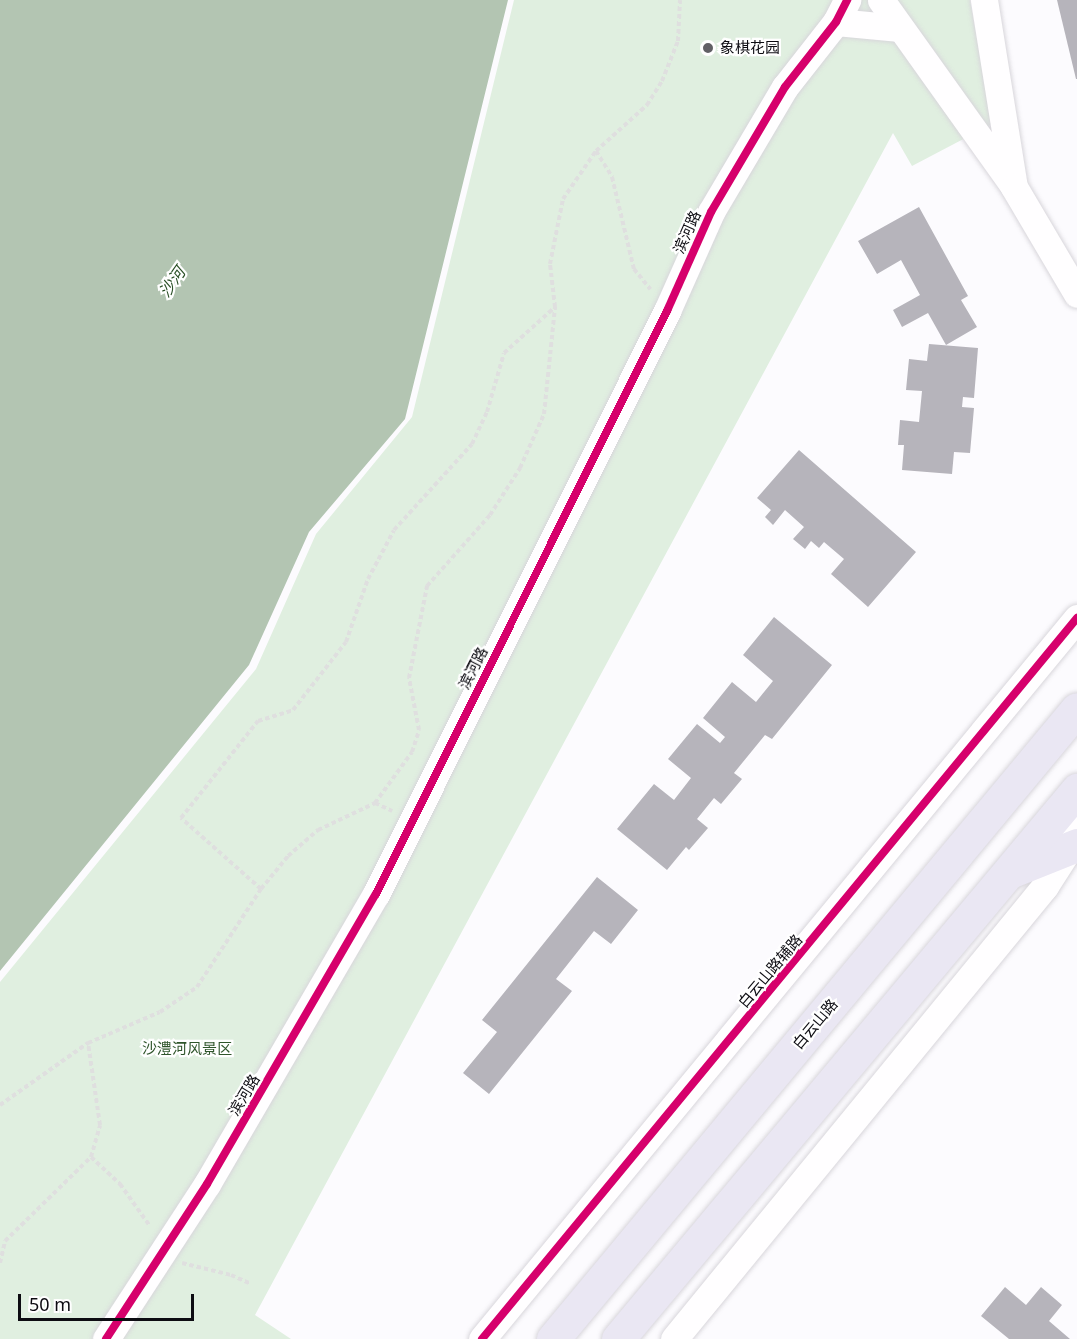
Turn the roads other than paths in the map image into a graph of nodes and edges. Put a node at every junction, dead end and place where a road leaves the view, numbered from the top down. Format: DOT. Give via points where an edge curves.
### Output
graph roads {
  1 [pos="881,0"];
  2 [pos="984,0"];
  3 [pos="841,11"];
  4 [pos="900,28"];
  5 [pos="1014,187"];
  6 [pos="1077,294"];
  7 [pos="1077,618"];
  8 [pos="1077,709"];
  9 [pos="1077,790"];
  10 [pos="1077,802"];
  11 [pos="1074,846"];
  12 [pos="1008,873"];
  13 [pos="106,1339"];
  14 [pos="482,1339"];
  15 [pos="554,1339"];
  16 [pos="618,1339"];
  17 [pos="675,1339"];
  1 -- 4 [label="street"];
  2 -- 5 [label="street"];
  3 -- 4 [label="street"];
  3 -- 13 [label="street, 滨河路" via="785,87 711,212 667,311 376,894 207,1184"];
  4 -- 5 [label="street"];
  5 -- 6 [label="street"];
  7 -- 14 [label="street, 白云山路辅路"];
  8 -- 15 [label="highway, 白云山路"];
  9 -- 12 [label="highway"];
  10 -- 11 [label="street"];
  11 -- 12 [label="highway"];
  11 -- 17 [label="street"];
  12 -- 16 [label="highway"];
}
